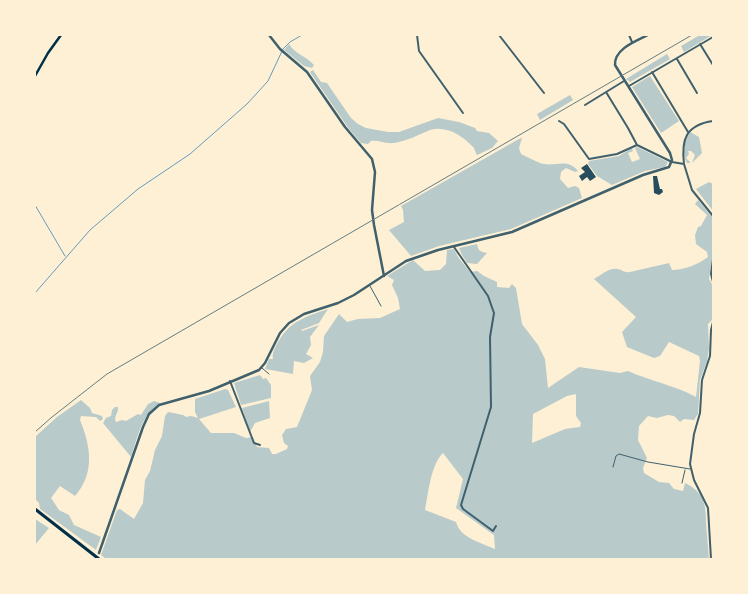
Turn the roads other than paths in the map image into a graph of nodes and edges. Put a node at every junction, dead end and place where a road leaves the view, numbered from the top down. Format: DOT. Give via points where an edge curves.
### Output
graph roads {
  1 [pos="61,35"];
  2 [pos="269,35"];
  3 [pos="417,35"];
  4 [pos="499,35"];
  5 [pos="629,35"];
  6 [pos="648,35"];
  7 [pos="713,37"];
  8 [pos="633,43"];
  9 [pos="700,44"];
  10 [pos="676,58"];
  11 [pos="713,65"];
  12 [pos="652,72"];
  13 [pos="35,76"];
  14 [pos="624,81"];
  15 [pos="628,86"];
  16 [pos="606,92"];
  17 [pos="544,93"];
  18 [pos="697,93"];
  19 [pos="585,105"];
  20 [pos="463,113"];
  21 [pos="713,120"];
  22 [pos="559,121"];
  23 [pos="688,132"];
  24 [pos="637,145"];
  25 [pos="672,162"];
  26 [pos="684,164"];
  27 [pos="713,216"];
  28 [pos="454,247"];
  29 [pos="713,259"];
  30 [pos="384,276"];
  31 [pos="713,282"];
  32 [pos="370,286"];
  33 [pos="381,306"];
  34 [pos="713,322"];
  35 [pos="261,368"];
  36 [pos="269,374"];
  37 [pos="230,381"];
  38 [pos="260,445"];
  39 [pos="613,467"];
  40 [pos="690,469"];
  41 [pos="685,470"];
  42 [pos="682,483"];
  43 [pos="35,509"];
  44 [pos="496,526"];
  45 [pos="99,553"];
  46 [pos="99,559"];
  47 [pos="711,559"];
  1 -- 13 [label="main road"];
  2 -- 30 [label="street" via="307,72 343,125 372,159 375,172 372,210"];
  3 -- 20 [label="street" via="419,51"];
  4 -- 17 [label="street"];
  5 -- 8 [label="street"];
  6 -- 8 [label="street"];
  7 -- 9 [label="street"];
  8 -- 14 [label="street" via="615,60"];
  9 -- 10 [label="street"];
  9 -- 11 [label="street"];
  10 -- 12 [label="street"];
  10 -- 18 [label="street"];
  12 -- 15 [label="street"];
  12 -- 23 [label="street"];
  14 -- 15 [label="street"];
  14 -- 16 [label="street"];
  15 -- 25 [label="street" via="670,153"];
  16 -- 19 [label="street"];
  16 -- 24 [label="street"];
  21 -- 23 [label="street" via="692,127"];
  22 -- 24 [label="street" via="589,159 617,154"];
  23 -- 26 [label="street" via="683,149"];
  24 -- 25 [label="street"];
  25 -- 26 [label="street"];
  25 -- 28 [label="street" via="667,169 643,176 519,229"];
  26 -- 27 [label="street" via="692,190"];
  28 -- 30 [label="street" via="412,259"];
  28 -- 44 [label="street" via="488,296 494,313 490,337 491,407 461,505 493,531"];
  29 -- 31 [label="street"];
  30 -- 32 [label="street"];
  32 -- 33 [label="lane"];
  32 -- 35 [label="street" via="287,324"];
  34 -- 40 [label="street" via="710,358 701,385 700,413 692,442"];
  35 -- 36 [label="lane"];
  35 -- 37 [label="street"];
  37 -- 38 [label="street" via="254,443"];
  37 -- 45 [label="street" via="200,394 161,404 151,411"];
  39 -- 41 [label="lane" via="619,454"];
  40 -- 41 [label="lane"];
  40 -- 47 [label="street" via="708,508"];
  41 -- 42 [label="lane"];
  43 -- 46 [label="highway"];
}
